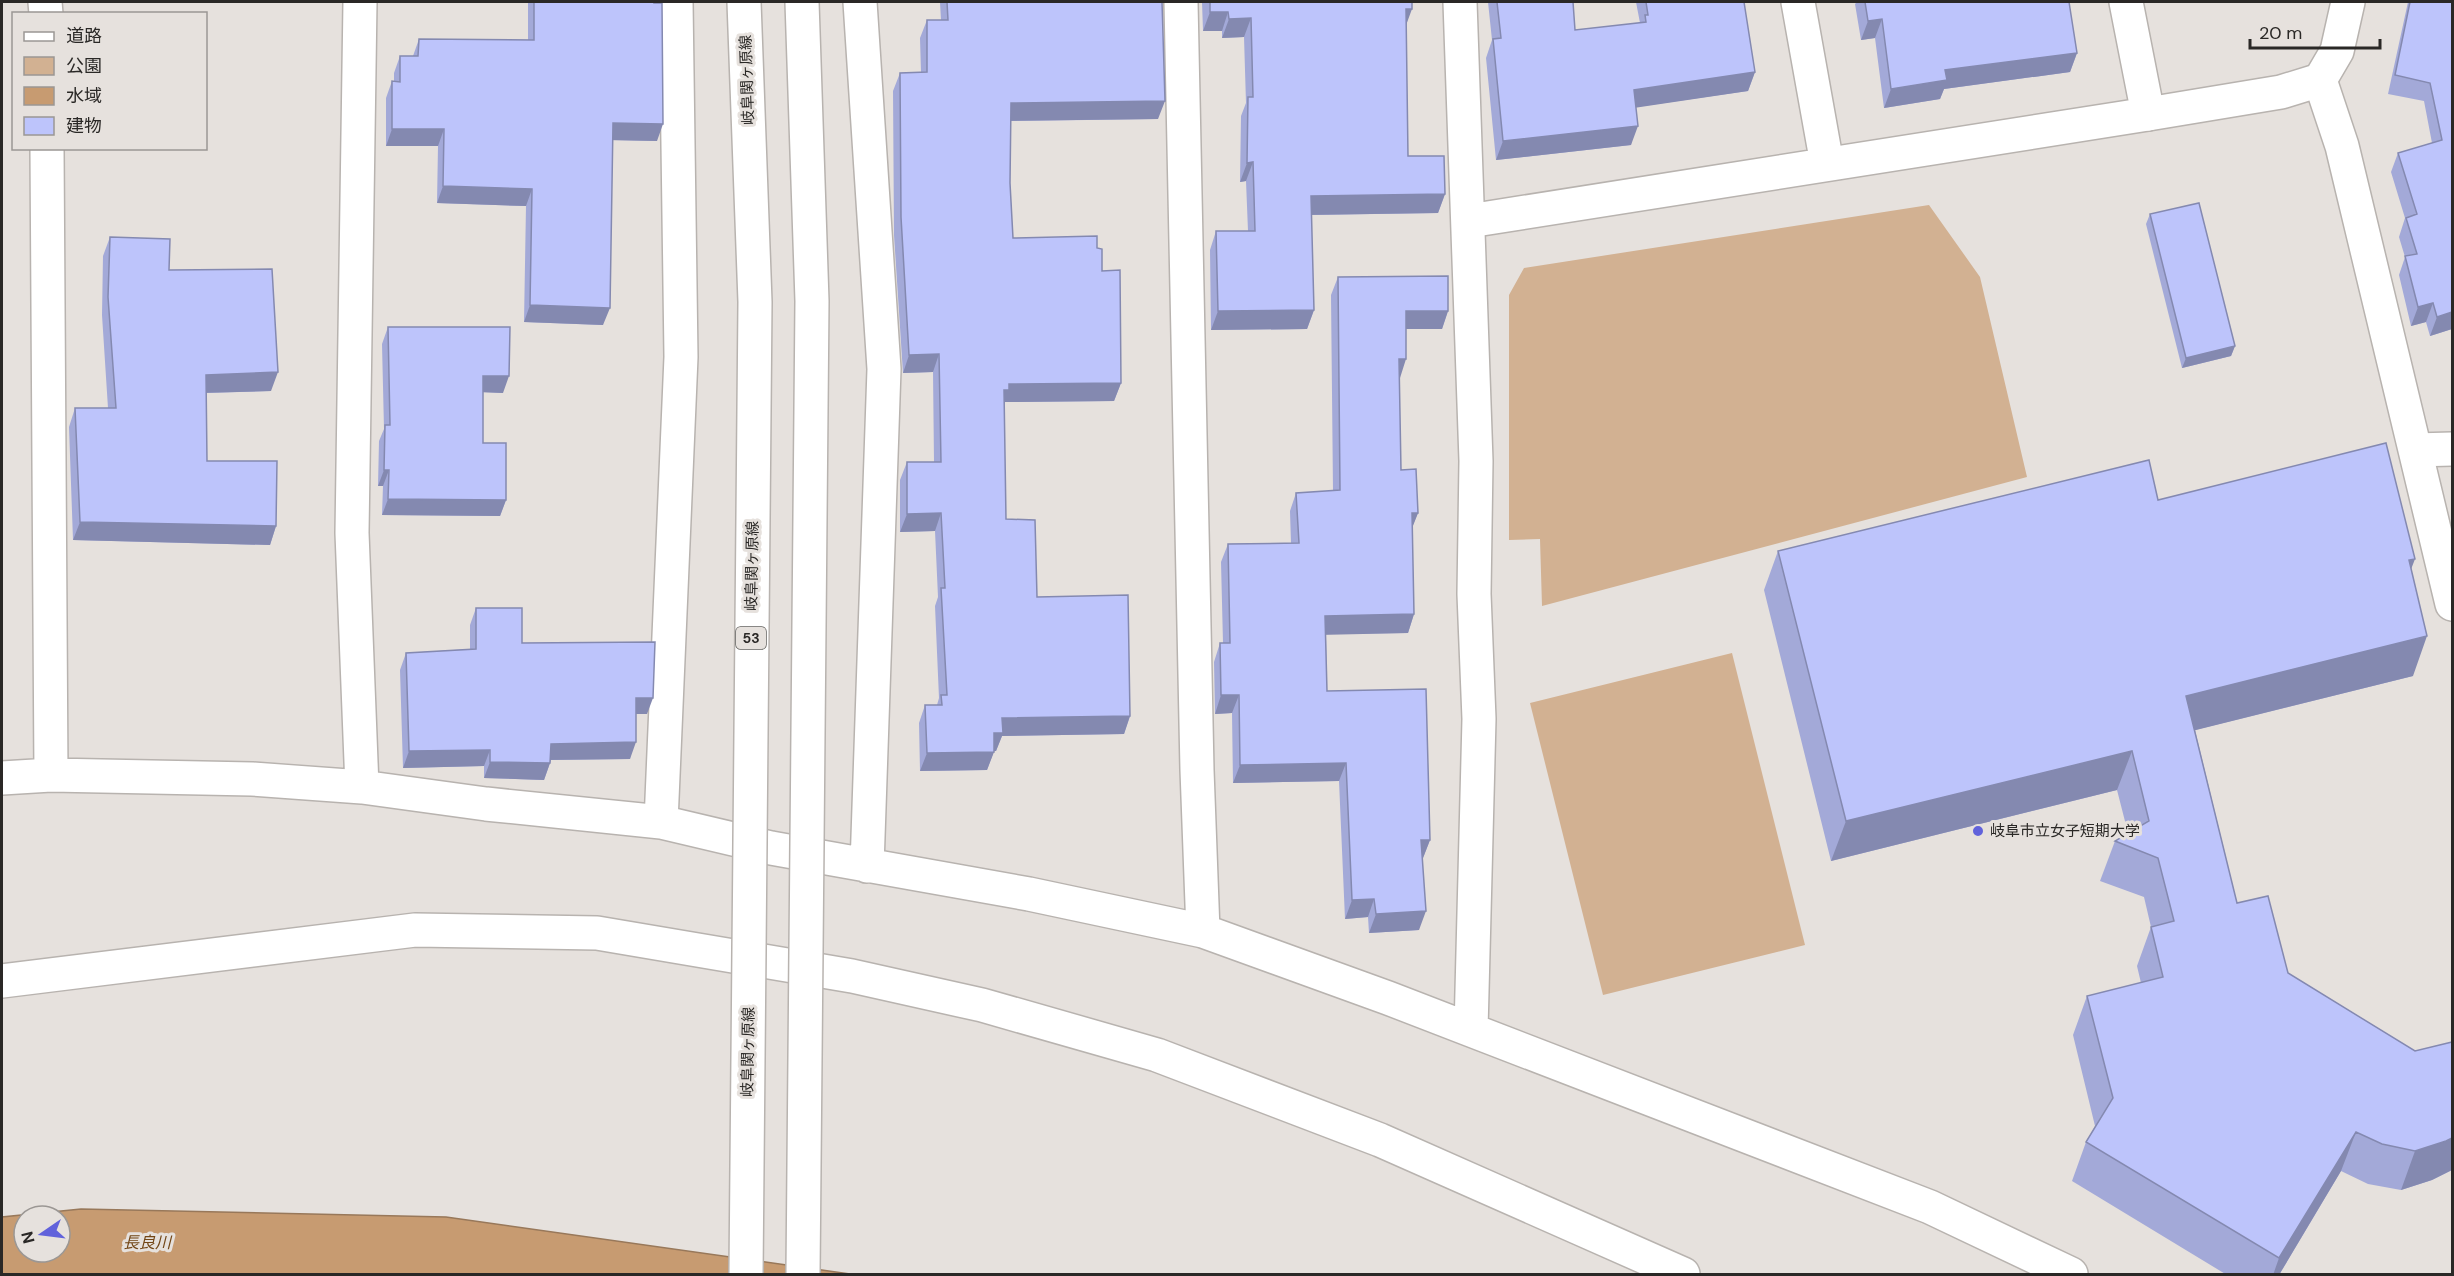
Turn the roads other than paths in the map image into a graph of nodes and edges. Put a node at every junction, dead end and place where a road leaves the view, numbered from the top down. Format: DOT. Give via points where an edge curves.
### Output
graph roads {
  1 [pos="360,2"];
  2 [pos="676,2"];
  3 [pos="744,2"];
  4 [pos="802,2"];
  5 [pos="860,2"];
  6 [pos="1181,2"];
  7 [pos="1460,2"];
  8 [pos="1798,2"];
  9 [pos="2126,2"];
  10 [pos="2348,2"];
  11 [pos="2320,80"];
  12 [pos="2148,114"];
  13 [pos="47,150"];
  14 [pos="1827,164"];
  15 [pos="1468,221"];
  16 [pos="2452,449"];
  17 [pos="2415,450"];
  18 [pos="2452,604"];
  19 [pos="51,775"];
  20 [pos="2,778"];
  21 [pos="362,787"];
  22 [pos="661,822"];
  23 [pos="867,866"];
  24 [pos="1203,931"];
  25 [pos="2,981"];
  26 [pos="1471,1030"];
  27 [pos="746,1275"];
  28 [pos="803,1275"];
  29 [pos="1683,1275"];
  30 [pos="2071,1275"];
  1 -- 21 [label="street" via="352,533"];
  2 -- 22 [label="street" via="681,357"];
  3 -- 27 [label="street, 岐阜関ヶ原線 / 53, bridge" via="754,302"];
  4 -- 28 [label="street, bridge" via="812,301"];
  5 -- 23 [label="street" via="884,369"];
  6 -- 24 [label="street"];
  7 -- 15 [label="street"];
  8 -- 14 [label="street"];
  9 -- 12 [label="street"];
  10 -- 11 [label="street" via="2337,51"];
  11 -- 12 [label="street" via="2281,92"];
  11 -- 17 [label="street" via="2342,146"];
  12 -- 14 [label="street"];
  13 -- 19 [label="street"];
  14 -- 15 [label="street"];
  15 -- 26 [label="street" via="1479,719"];
  16 -- 17 [label="street"];
  17 -- 18 [label="street"];
  19 -- 20 [label="street"];
  19 -- 21 [label="street" via="252,779"];
  21 -- 22 [label="street"];
  22 -- 23 [label="street"];
  23 -- 24 [label="street" via="1029,894"];
  24 -- 26 [label="street"];
  25 -- 29 [label="street" via="415,930 597,933 841,974 982,1005 1158,1055 1380,1140"];
  26 -- 30 [label="street" via="1930,1208"];
}
